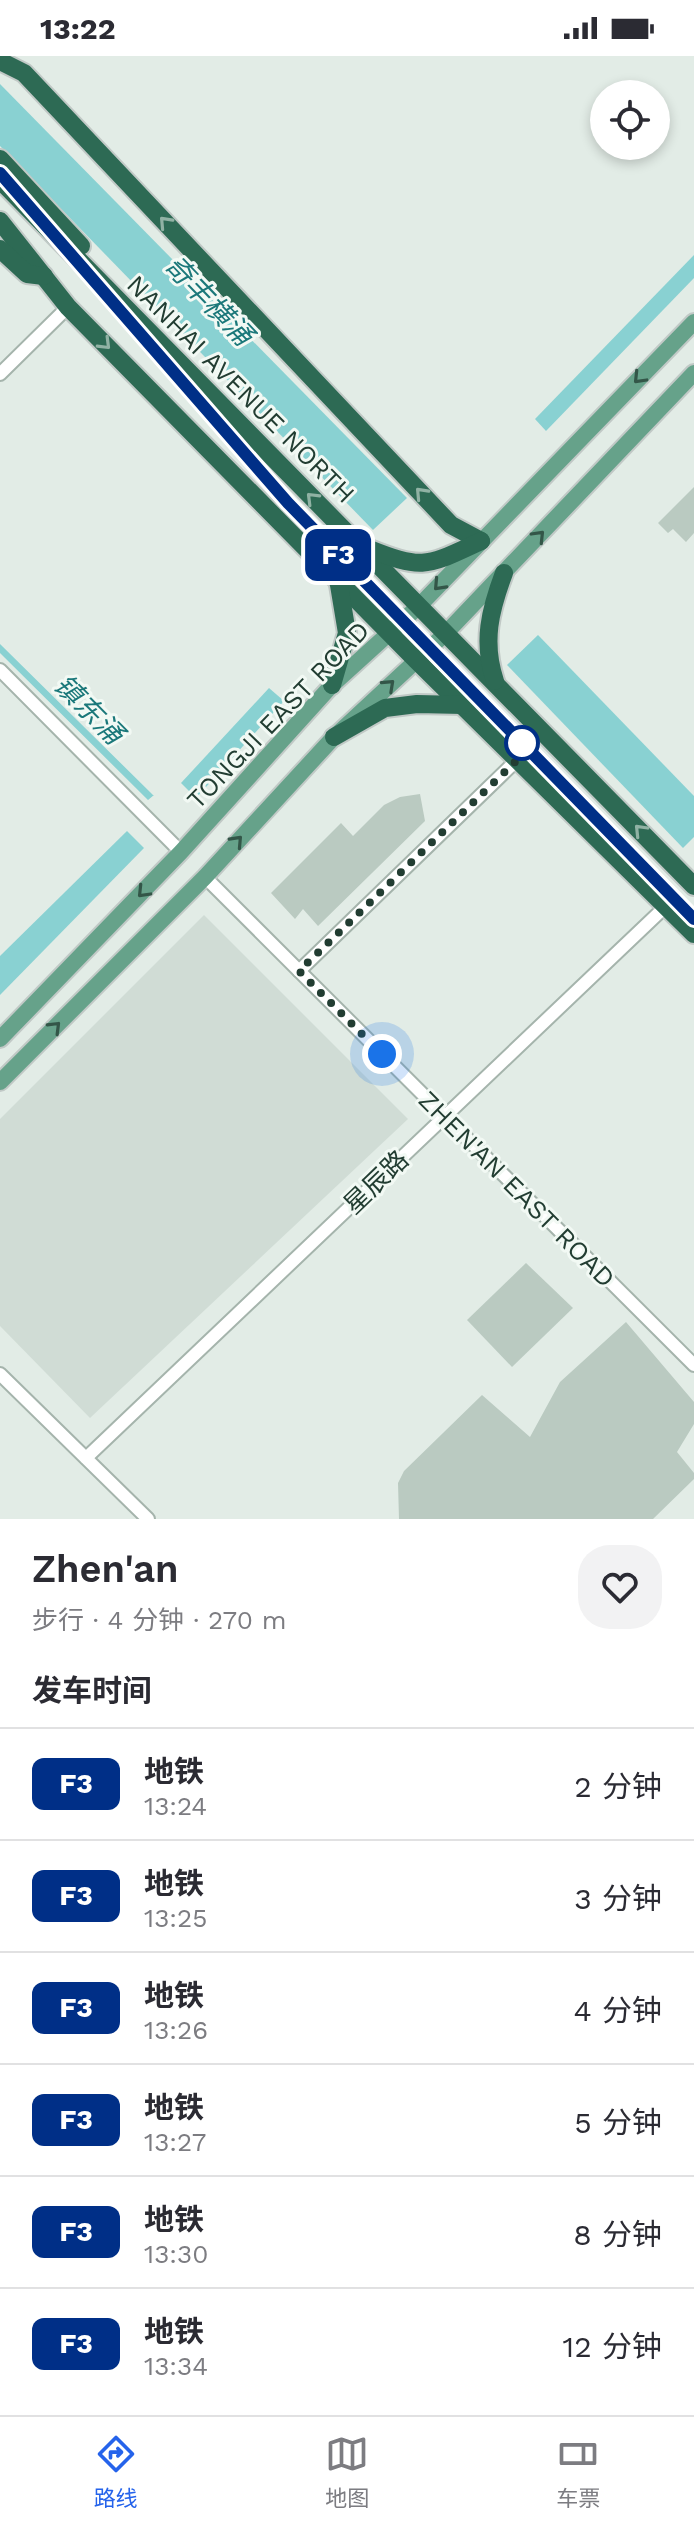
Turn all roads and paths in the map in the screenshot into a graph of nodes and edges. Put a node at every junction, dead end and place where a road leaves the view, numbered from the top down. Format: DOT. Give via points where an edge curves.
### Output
graph roads {
  1 [pos="0,61"];
  2 [pos="0,159"];
  3 [pos="0,180"];
  4 [pos="0,221"];
  5 [pos="0,249"];
  6 [pos="44,276"];
  7 [pos="98,280"];
  8 [pos="68,307"];
  9 [pos="694,322"];
  10 [pos="694,373"];
  11 [pos="0,374"];
  12 [pos="481,541"];
  13 [pos="359,545"];
  14 [pos="504,573"];
  15 [pos="338,579"];
  16 [pos="419,606"];
  17 [pos="389,632"];
  18 [pos="446,633"];
  19 [pos="416,660"];
  20 [pos="0,670"];
  21 [pos="496,684"];
  22 [pos="332,685"];
  23 [pos="463,705"];
  24 [pos="334,737"];
  25 [pos="518,759"];
  26 [pos="181,852"];
  27 [pos="205,877"];
  28 [pos="694,886"];
  29 [pos="666,906"];
  30 [pos="694,934"];
  31 [pos="299,971"];
  32 [pos="3,1032"];
  33 [pos="0,1082"];
  34 [pos="445,1116"];
  35 [pos="694,1365"];
  36 [pos="0,1374"];
  37 [pos="86,1458"];
  38 [pos="148,1519"];
  12 -- 1 [label="highway, one-way" via="451,525 24,73"];
  2 -- 7 [label="highway" via="90,255"];
  3 -- 7 [label="highway, NANHAI AVENUE NORTH"];
  4 -- 6 [label="highway"];
  5 -- 6 [label="highway" via="27,274"];
  6 -- 8 [label="highway"];
  13 -- 7 [label="highway, NANHAI AVENUE NORTH, one-way"];
  8 -- 11 [label="street"];
  8 -- 15 [label="highway, one-way"];
  9 -- 12 [label="main road, TONGJI EAST ROAD, one-way"];
  14 -- 10 [label="main road, one-way"];
  12 -- 13 [label="highway" via="429,563 404,563"];
  12 -- 16 [label="main road, TONGJI EAST ROAD, one-way"];
  13 -- 16 [label="highway, NANHAI AVENUE NORTH"];
  14 -- 18 [label="main road"];
  14 -- 21 [label="highway" via="488,624 488,660"];
  15 -- 17 [label="highway"];
  15 -- 22 [label="highway" via="347,633"];
  16 -- 17 [label="main road, TONGJI EAST ROAD"];
  16 -- 18 [label="highway, NANHAI AVENUE NORTH"];
  17 -- 19 [label="highway"];
  17 -- 22 [label="main road, TONGJI EAST ROAD"];
  18 -- 19 [label="main road"];
  18 -- 21 [label="highway, NANHAI AVENUE NORTH"];
  19 -- 23 [label="highway"];
  24 -- 19 [label="main road, one-way"];
  20 -- 26 [label="street"];
  28 -- 21 [label="highway, NANHAI AVENUE NORTH, one-way"];
  22 -- 26 [label="main road, TONGJI EAST ROAD"];
  23 -- 24 [label="highway" via="385,708"];
  23 -- 25 [label="highway"];
  27 -- 24 [label="main road, one-way"];
  25 -- 29 [label="highway"];
  25 -- 31 [label="street"];
  26 -- 32 [label="main road, TONGJI EAST ROAD, one-way"];
  27 -- 31 [label="street, ZHEN'AN EAST ROAD"];
  33 -- 27 [label="main road, one-way"];
  29 -- 30 [label="highway"];
  29 -- 34 [label="street, 星辰路"];
  31 -- 34 [label="street, ZHEN'AN EAST ROAD"];
  34 -- 35 [label="street, ZHEN'AN EAST ROAD"];
  34 -- 37 [label="street, 星辰路"];
  36 -- 37 [label="street"];
  37 -- 38 [label="street"];
}
